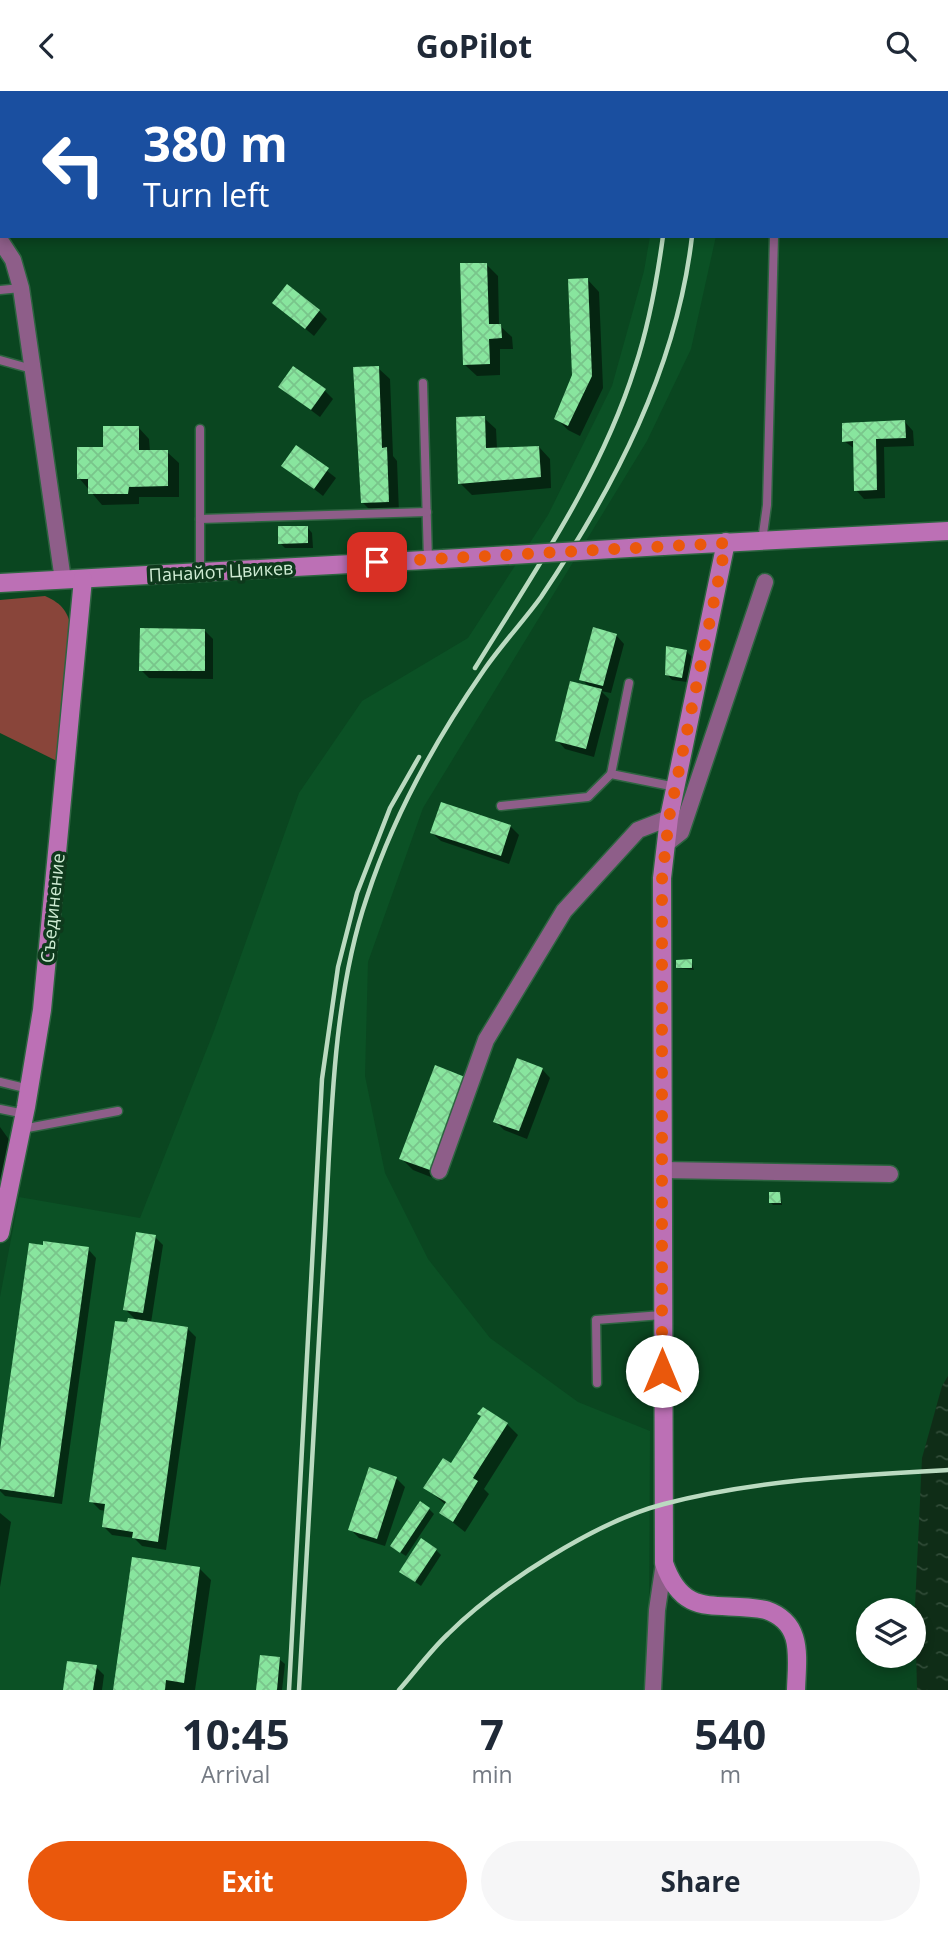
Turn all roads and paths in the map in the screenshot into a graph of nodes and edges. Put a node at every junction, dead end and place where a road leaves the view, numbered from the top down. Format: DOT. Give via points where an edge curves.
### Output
graph roads {
  1 [pos="775,238"];
  2 [pos="0,240"];
  3 [pos="21,288"];
  4 [pos="0,290"];
  5 [pos="0,360"];
  6 [pos="32,369"];
  7 [pos="423,383"];
  8 [pos="200,429"];
  9 [pos="427,512"];
  10 [pos="200,519"];
  11 [pos="948,531"];
  12 [pos="762,541"];
  13 [pos="726,543"];
  14 [pos="435,559"];
  15 [pos="200,572"];
  16 [pos="83,579"];
  17 [pos="63,580"];
  18 [pos="765,582"];
  19 [pos="0,583"];
  20 [pos="629,683"];
  21 [pos="611,774"];
  22 [pos="676,787"];
  23 [pos="501,806"];
  24 [pos="669,818"];
  25 [pos="666,844"];
  26 [pos="0,1082"];
  27 [pos="29,1089"];
  28 [pos="0,1109"];
  29 [pos="118,1111"];
  30 [pos="23,1122"];
  31 [pos="663,1170"];
  32 [pos="439,1171"];
  33 [pos="890,1174"];
  34 [pos="0,1233"];
  35 [pos="662,1315"];
  36 [pos="597,1383"];
  37 [pos="664,1563"];
  38 [pos="653,1690"];
  39 [pos="796,1690"];
  1 -- 12 [label="lane"];
  2 -- 3 [label="street" via="13,260"];
  3 -- 4 [label="lane"];
  3 -- 6 [label="street"];
  5 -- 6 [label="lane"];
  6 -- 17 [label="street"];
  7 -- 9 [label="lane"];
  8 -- 10 [label="lane"];
  9 -- 10 [label="lane"];
  9 -- 14 [label="lane"];
  10 -- 15 [label="lane"];
  11 -- 12 [label="main road, Панайот Цвикев"];
  12 -- 13 [label="main road, Панайот Цвикев"];
  13 -- 14 [label="main road, Панайот Цвикев, bridge"];
  13 -- 22 [label="main road"];
  14 -- 15 [label="main road, Панайот Цвикев"];
  15 -- 16 [label="main road, Панайот Цвикев"];
  16 -- 17 [label="main road, Панайот Цвикев"];
  16 -- 27 [label="main road, Съединение" via="42,1010"];
  17 -- 19 [label="main road, Панайот Цвикев"];
  18 -- 25 [label="street" via="681,832"];
  20 -- 21 [label="lane"];
  21 -- 22 [label="lane"];
  21 -- 23 [label="lane" via="589,797"];
  22 -- 24 [label="main road"];
  24 -- 25 [label="main road"];
  24 -- 32 [label="street" via="638,830 564,911 486,1040"];
  25 -- 31 [label="main road" via="662,879"];
  26 -- 27 [label="lane"];
  27 -- 30 [label="main road, Съединение"];
  28 -- 30 [label="lane"];
  29 -- 30 [label="lane"];
  30 -- 34 [label="main road, Съединение"];
  31 -- 33 [label="street"];
  31 -- 35 [label="main road"];
  35 -- 36 [label="lane" via="596,1321"];
  35 -- 37 [label="main road"];
  37 -- 38 [label="street"];
  37 -- 39 [label="main road" via="678,1594 691,1601 766,1610 793,1627"];
}
